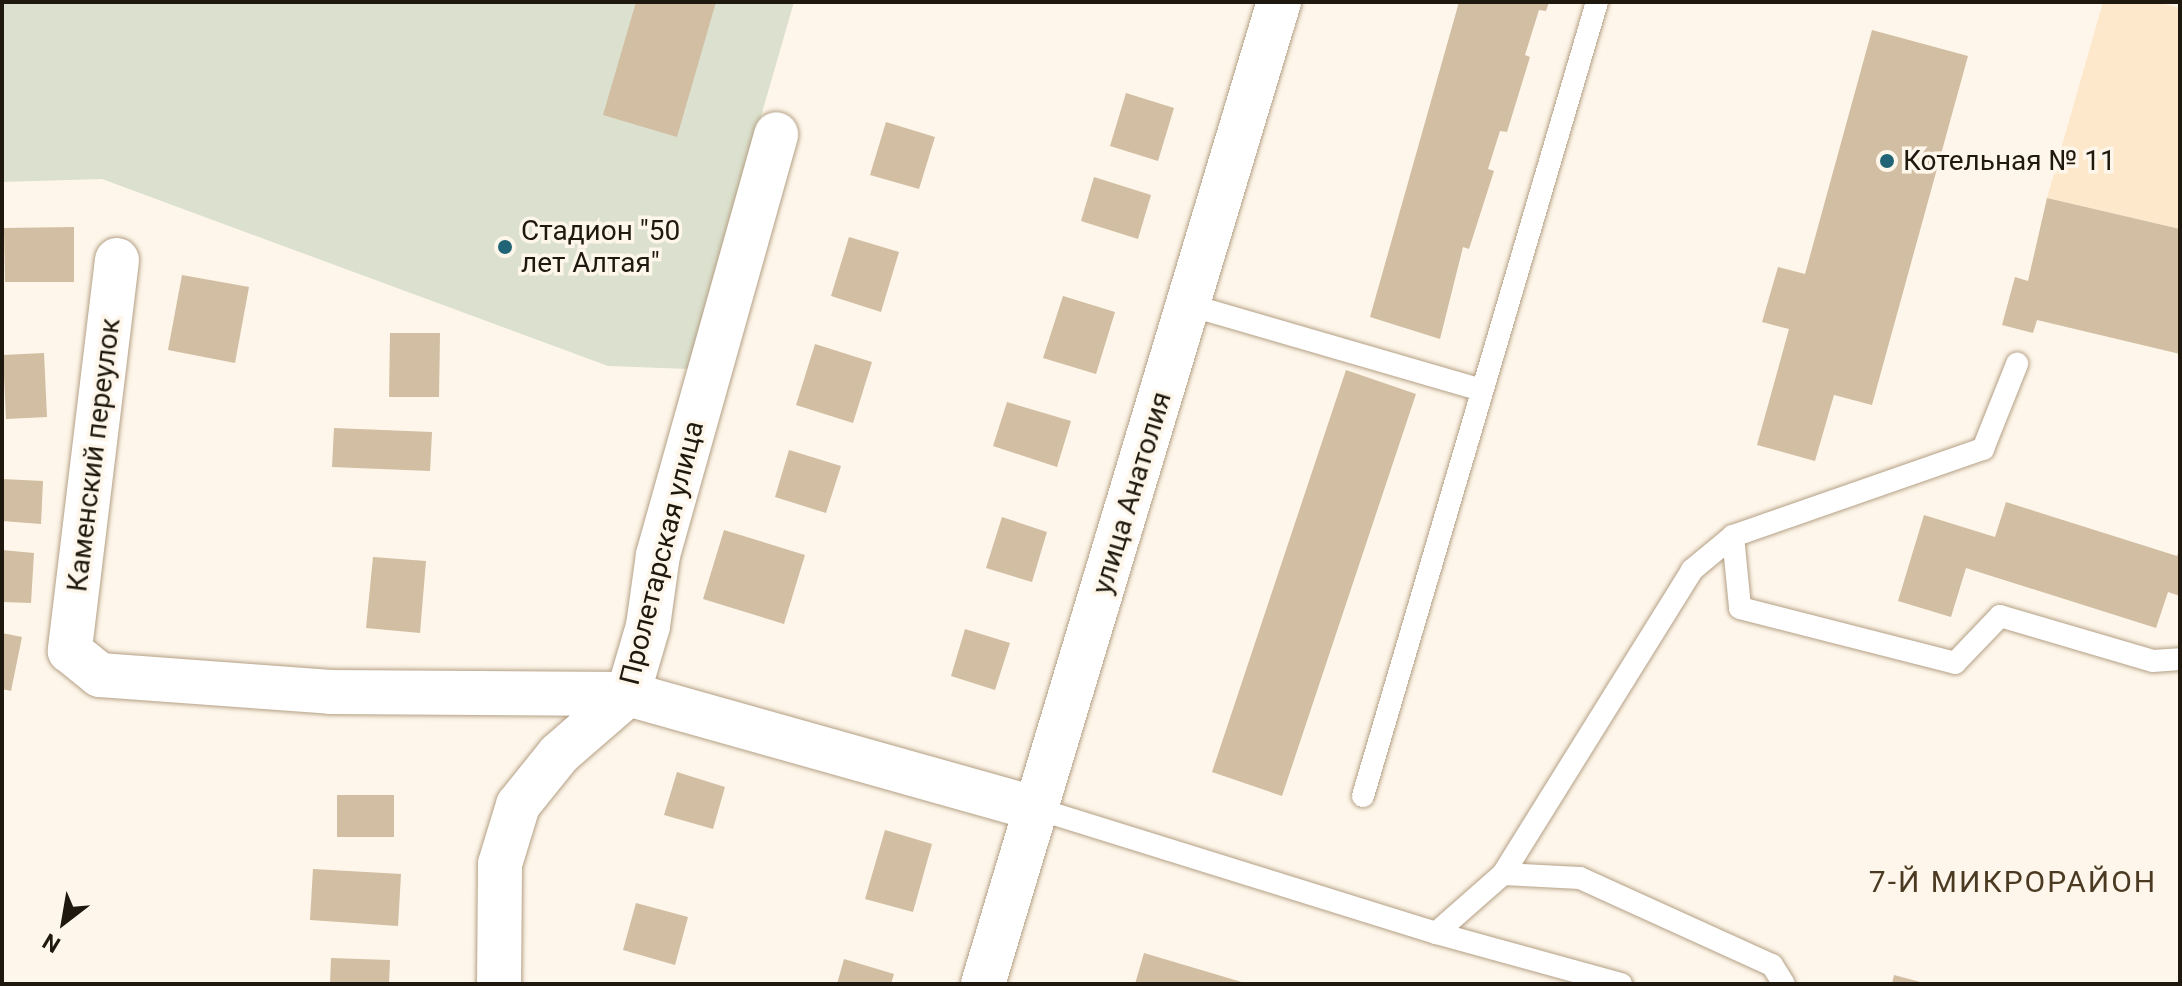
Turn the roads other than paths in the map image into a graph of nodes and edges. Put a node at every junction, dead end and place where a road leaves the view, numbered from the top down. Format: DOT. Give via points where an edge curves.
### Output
graph roads {
  1 [pos="1279,2"];
  2 [pos="1597,2"];
  3 [pos="776,134"];
  4 [pos="117,260"];
  5 [pos="1189,305"];
  6 [pos="2017,364"];
  7 [pos="1482,390"];
  8 [pos="1733,536"];
  9 [pos="2180,659"];
  10 [pos="628,694"];
  11 [pos="1363,796"];
  12 [pos="1038,809"];
  13 [pos="1503,874"];
  14 [pos="1436,933"];
  15 [pos="499,984"];
  16 [pos="983,984"];
  17 [pos="1621,984"];
  18 [pos="1784,984"];
  1 -- 5 [label="street, улица Анатолия"];
  2 -- 7 [label="lane"];
  3 -- 10 [label="street, Пролетарская улица" via="658,555 648,626"];
  4 -- 10 [label="street, Каменский переулок" via="70,651 100,675 330,692"];
  5 -- 7 [label="lane"];
  5 -- 12 [label="street, улица Анатолия"];
  6 -- 8 [label="lane" via="1983,449"];
  7 -- 11 [label="lane"];
  8 -- 9 [label="lane" via="1740,608 1955,663 2000,616 2153,661"];
  8 -- 13 [label="lane" via="1692,570"];
  10 -- 12 [label="street"];
  10 -- 15 [label="street, Пролетарская улица" via="559,754 518,805 500,864"];
  12 -- 14 [label="lane"];
  12 -- 16 [label="street, улица Анатолия"];
  13 -- 14 [label="lane"];
  13 -- 18 [label="lane" via="1580,878 1772,965"];
  14 -- 17 [label="lane"];
}
